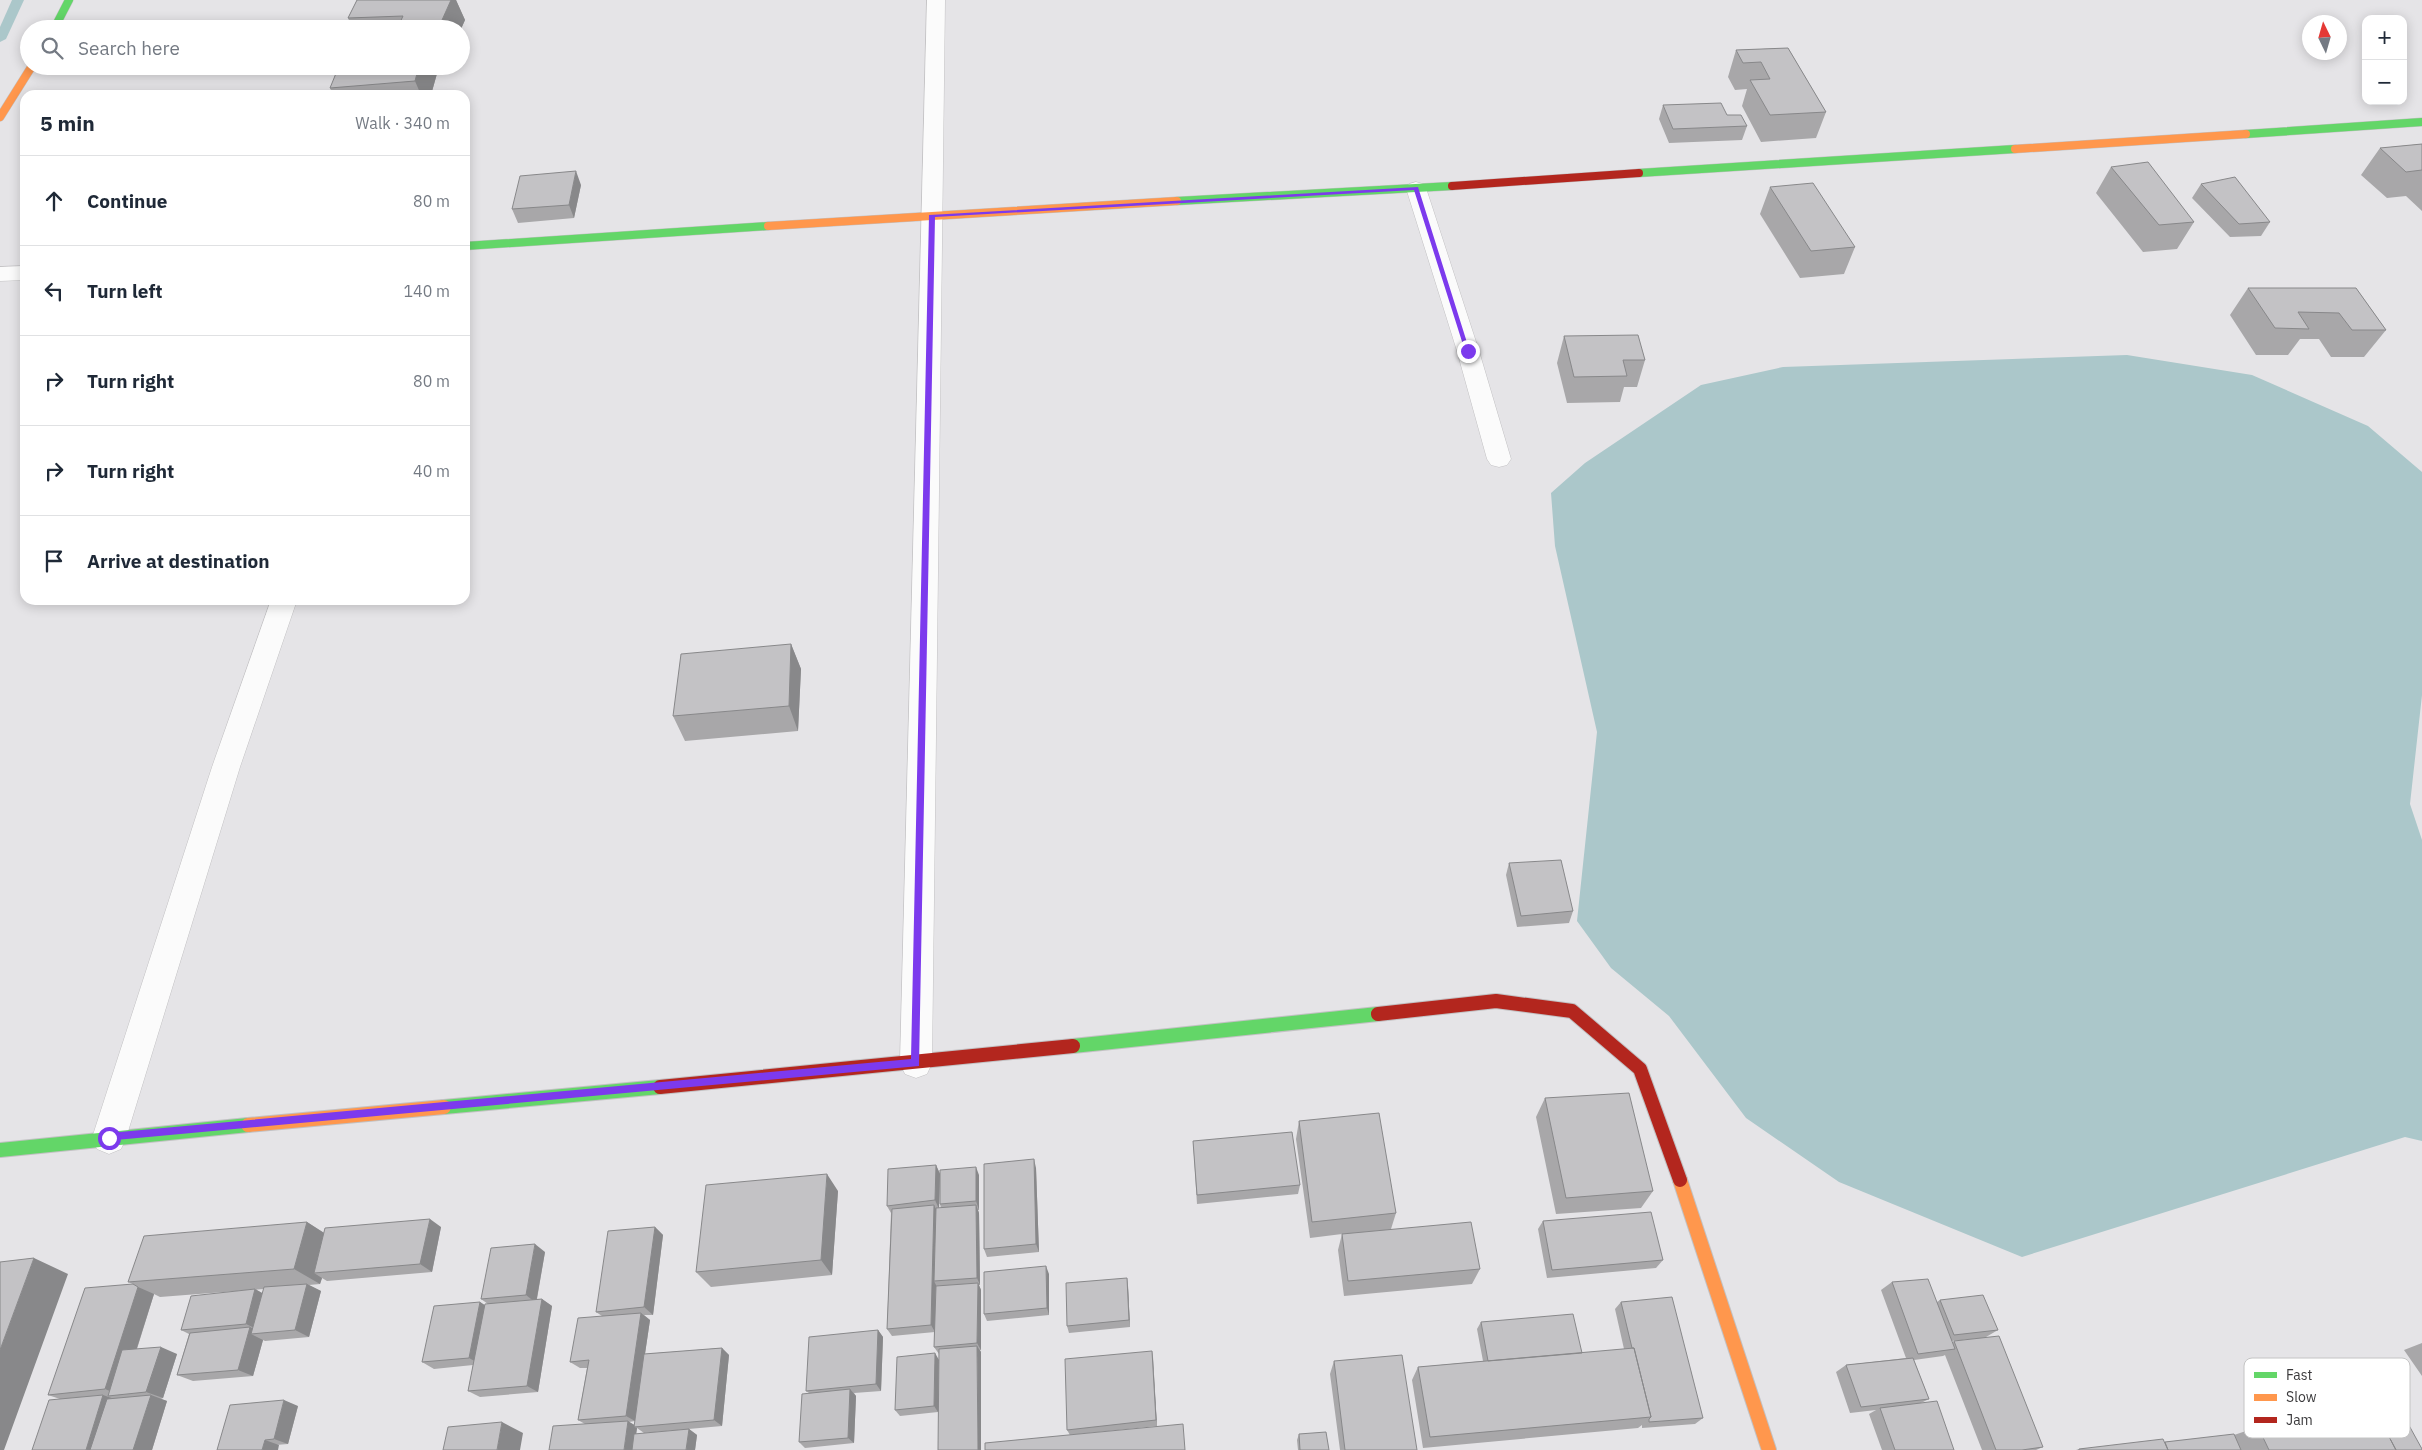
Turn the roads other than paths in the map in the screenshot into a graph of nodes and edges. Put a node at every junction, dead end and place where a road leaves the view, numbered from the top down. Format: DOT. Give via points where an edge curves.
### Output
graph roads {
  1 [pos="69,0"];
  2 [pos="936,0"];
  3 [pos="59,20"];
  4 [pos="26,75"];
  5 [pos="0,117"];
  6 [pos="2422,122"];
  7 [pos="1416,188"];
  8 [pos="932,215"];
  9 [pos="470,246"];
  10 [pos="20,273"];
  11 [pos="0,274"];
  12 [pos="1499,459"];
  13 [pos="282,605"];
  14 [pos="916,1063"];
  15 [pos="109,1138"];
  16 [pos="0,1150"];
  17 [pos="1769,1450"];
  1 -- 3 [label="street"];
  2 -- 8 [label="street"];
  4 -- 5 [label="street"];
  6 -- 7 [label="street"];
  7 -- 8 [label="street"];
  7 -- 12 [label="street"];
  8 -- 9 [label="street"];
  8 -- 14 [label="street"];
  10 -- 11 [label="street"];
  13 -- 15 [label="street" via="226,768"];
  14 -- 15 [label="street"];
  14 -- 17 [label="street" via="1496,1001 1572,1010 1640,1069 1671,1151"];
  15 -- 16 [label="street"];
}
